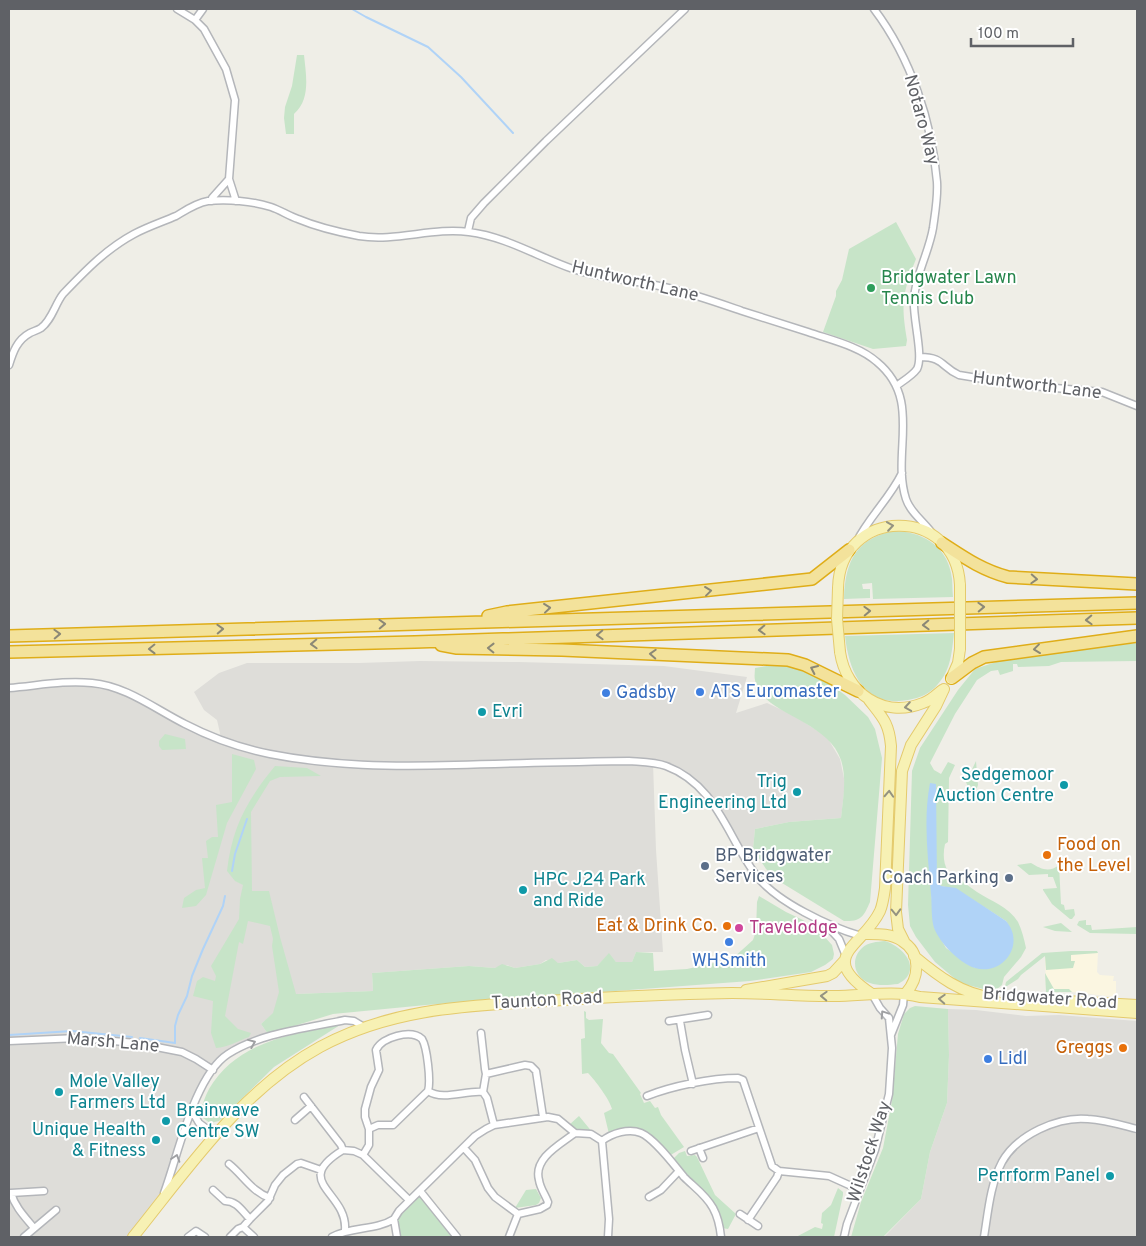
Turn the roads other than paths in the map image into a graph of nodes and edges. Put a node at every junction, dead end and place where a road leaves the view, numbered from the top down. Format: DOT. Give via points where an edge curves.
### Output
graph roads {
  1 [pos="177,9"];
  2 [pos="203,9"];
  3 [pos="686,9"];
  4 [pos="874,9"];
  5 [pos="196,20"];
  6 [pos="229,179"];
  7 [pos="212,201"];
  8 [pos="236,201"];
  9 [pos="468,232"];
  10 [pos="920,357"];
  11 [pos="9,365"];
  12 [pos="896,386"];
  13 [pos="1137,406"];
  14 [pos="902,472"];
  15 [pos="938,540"];
  16 [pos="853,546"];
  17 [pos="1137,584"];
  18 [pos="1137,603"];
  19 [pos="1137,618"];
  20 [pos="464,621"];
  21 [pos="9,636"];
  22 [pos="1137,636"];
  23 [pos="415,642"];
  24 [pos="9,652"];
  25 [pos="952,678"];
  26 [pos="9,688"];
  27 [pos="944,689"];
  28 [pos="858,691"];
  29 [pos="869,700"];
  30 [pos="821,921"];
  31 [pos="862,935"];
  32 [pos="904,941"];
  33 [pos="914,956"];
  34 [pos="846,958"];
  35 [pos="733,993"];
  36 [pos="905,993"];
  37 [pos="872,994"];
  38 [pos="1137,1005"];
  39 [pos="1137,1014"];
  40 [pos="708,1015"];
  41 [pos="669,1021"];
  42 [pos="680,1021"];
  43 [pos="364,1027"];
  44 [pos="481,1033"];
  45 [pos="891,1036"];
  46 [pos="9,1041"];
  47 [pos="213,1070"];
  48 [pos="486,1074"];
  49 [pos="693,1084"];
  50 [pos="428,1091"];
  51 [pos="483,1092"];
  52 [pos="647,1096"];
  53 [pos="304,1097"];
  54 [pos="311,1106"];
  55 [pos="192,1111"];
  56 [pos="543,1116"];
  57 [pos="295,1120"];
  58 [pos="494,1125"];
  59 [pos="759,1128"];
  60 [pos="369,1129"];
  61 [pos="1137,1129"];
  62 [pos="575,1133"];
  63 [pos="215,1136"];
  64 [pos="602,1141"];
  65 [pos="464,1148"];
  66 [pos="699,1148"];
  67 [pos="345,1149"];
  68 [pos="691,1151"];
  69 [pos="363,1155"];
  70 [pos="702,1158"];
  71 [pos="229,1164"];
  72 [pos="321,1170"];
  73 [pos="679,1171"];
  74 [pos="779,1171"];
  75 [pos="213,1190"];
  76 [pos="860,1190"];
  77 [pos="420,1191"];
  78 [pos="44,1192"];
  79 [pos="10,1193"];
  80 [pos="648,1197"];
  81 [pos="270,1198"];
  82 [pos="409,1200"];
  83 [pos="160,1204"];
  84 [pos="56,1210"];
  85 [pos="518,1214"];
  86 [pos="740,1214"];
  87 [pos="250,1219"];
  88 [pos="394,1219"];
  89 [pos="748,1220"];
  90 [pos="758,1226"];
  91 [pos="34,1228"];
  92 [pos="243,1228"];
  93 [pos="345,1230"];
  94 [pos="24,1237"];
  95 [pos="133,1237"];
  96 [pos="188,1237"];
  97 [pos="204,1237"];
  98 [pos="230,1237"];
  99 [pos="254,1237"];
  100 [pos="332,1237"];
  101 [pos="397,1237"];
  102 [pos="457,1237"];
  103 [pos="509,1237"];
  104 [pos="608,1237"];
  105 [pos="721,1237"];
  106 [pos="844,1237"];
  107 [pos="984,1237"];
  1 -- 5 [label="street"];
  2 -- 5 [label="street"];
  3 -- 9 [label="street" via="484,203 471,218"];
  4 -- 10 [label="street, Notaro Way" via="896,42 913,81 927,126 937,183 932,230 914,299"];
  5 -- 6 [label="street" via="226,69 236,100"];
  6 -- 7 [label="street"];
  6 -- 8 [label="street"];
  7 -- 8 [label="street, Huntworth Lane"];
  7 -- 11 [label="street, Huntworth Lane" via="203,202 133,234 96,260 60,298 41,328 18,343"];
  8 -- 9 [label="street, Huntworth Lane" via="271,207 298,220 363,237"];
  9 -- 12 [label="street, Huntworth Lane" via="509,242 572,269 694,294 856,349 878,362"];
  10 -- 12 [label="street" via="914,373"];
  10 -- 13 [label="street, Huntworth Lane" via="934,358 959,375 1020,385 1102,392"];
  12 -- 14 [label="street, Huntworth Lane" via="902,407"];
  14 -- 15 [label="street, Huntworth Lane" via="907,503"];
  14 -- 16 [label="street, Huntworth Lane"];
  16 -- 15 [label="main road, one-way" via="875,530 890,525 915,527"];
  15 -- 17 [label="highway, one-way" via="973,564 1008,577"];
  15 -- 25 [label="main road, bridge" via="952,555 960,585 960,649"];
  20 -- 16 [label="highway, one-way" via="507,612 812,579"];
  16 -- 28 [label="main road, bridge" via="842,565 837,619 842,663 846,676"];
  20 -- 18 [label="highway, one-way"];
  19 -- 23 [label="highway, one-way"];
  21 -- 20 [label="highway, one-way"];
  22 -- 25 [label="highway, one-way" via="984,656"];
  23 -- 24 [label="highway, one-way"];
  28 -- 23 [label="highway, one-way" via="806,665 788,660 457,648"];
  25 -- 27 [label="main road"];
  26 -- 30 [label="street" via="53,683 92,683 109,687 128,693 215,738 243,748 302,760 378,766 628,761 666,766 692,780 706,793 761,881"];
  27 -- 29 [label="main road, one-way" via="925,703 911,707 898,708"];
  27 -- 32 [label="main road, one-way" via="911,745 902,771 896,912 898,929"];
  28 -- 29 [label="main road"];
  31 -- 29 [label="main road, one-way" via="880,911 884,898 891,746 885,720"];
  30 -- 31 [label="street"];
  30 -- 34 [label="street" via="840,939"];
  31 -- 32 [label="main road" via="886,935"];
  31 -- 34 [label="main road" via="850,947"];
  32 -- 33 [label="main road"];
  33 -- 36 [label="main road" via="916,978"];
  33 -- 38 [label="main road, Bridgwater Road" via="940,978 972,994 1008,999"];
  34 -- 35 [label="main road, Taunton Road" via="827,976"];
  34 -- 37 [label="main road" via="852,980"];
  37 -- 35 [label="main road, Taunton Road, one-way"];
  35 -- 43 [label="main road, Taunton Road" via="473,1005 406,1014"];
  36 -- 37 [label="main road"];
  39 -- 36 [label="main road, Bridgwater Road, one-way" via="920,998"];
  36 -- 45 [label="street, Wilstock Way"];
  45 -- 37 [label="street, Wilstock Way, one-way" via="888,1018"];
  40 -- 42 [label="street"];
  41 -- 42 [label="street"];
  42 -- 49 [label="street"];
  47 -- 43 [label="street, Taunton Road, one-way" via="228,1054 266,1038 345,1020"];
  43 -- 63 [label="main road, Taunton Road" via="319,1047 282,1071"];
  44 -- 48 [label="street"];
  45 -- 76 [label="street, Wilstock Way" via="891,1074 886,1110"];
  46 -- 47 [label="street, Marsh Lane" via="78,1038 136,1043 182,1052"];
  47 -- 55 [label="street, Taunton Road" via="203,1084"];
  48 -- 51 [label="street"];
  48 -- 56 [label="street" via="531,1066 538,1077"];
  49 -- 52 [label="street"];
  49 -- 59 [label="street" via="732,1078 743,1080"];
  50 -- 51 [label="street" via="443,1095"];
  50 -- 60 [label="street" via="393,1125"];
  50 -- 60 [label="street" via="422,1038 406,1035 382,1042 376,1050 379,1070 365,1109"];
  51 -- 58 [label="street" via="488,1098"];
  53 -- 54 [label="street"];
  54 -- 57 [label="street"];
  54 -- 67 [label="street"];
  55 -- 63 [label="street" via="199,1123"];
  83 -- 55 [label="street, Taunton Road, one-way"];
  56 -- 58 [label="street"];
  56 -- 62 [label="street" via="558,1119"];
  58 -- 65 [label="street" via="481,1131"];
  59 -- 66 [label="street"];
  59 -- 74 [label="street" via="769,1162"];
  60 -- 69 [label="street" via="369,1145"];
  61 -- 107 [label="street" via="1086,1119 1068,1120 1050,1125 1022,1140 1003,1162 995,1182"];
  62 -- 64 [label="street" via="591,1134"];
  62 -- 85 [label="street" via="547,1156 539,1167 538,1177 547,1205"];
  63 -- 83 [label="main road, Taunton Road"];
  64 -- 73 [label="street" via="620,1132 639,1132 652,1141"];
  64 -- 104 [label="street"];
  65 -- 77 [label="street"];
  65 -- 85 [label="street" via="475,1160 495,1197"];
  66 -- 68 [label="street"];
  66 -- 70 [label="street"];
  67 -- 69 [label="street"];
  67 -- 72 [label="street"];
  69 -- 82 [label="street"];
  71 -- 81 [label="street" via="257,1192"];
  72 -- 81 [label="street" via="297,1164 278,1181"];
  72 -- 93 [label="street" via="321,1181 340,1206"];
  73 -- 80 [label="street" via="661,1190"];
  73 -- 105 [label="street" via="706,1197 714,1210"];
  74 -- 76 [label="street" via="829,1176"];
  74 -- 89 [label="street"];
  75 -- 87 [label="street" via="225,1201 236,1204"];
  76 -- 106 [label="street, Wilstock Way"];
  77 -- 82 [label="street"];
  77 -- 102 [label="street"];
  78 -- 79 [label="street"];
  79 -- 91 [label="street"];
  81 -- 87 [label="street"];
  82 -- 88 [label="street"];
  83 -- 95 [label="main road, Taunton Road"];
  84 -- 91 [label="street"];
  85 -- 103 [label="street"];
  86 -- 89 [label="street"];
  87 -- 92 [label="street"];
  88 -- 93 [label="street" via="386,1224"];
  88 -- 101 [label="street"];
  89 -- 90 [label="street"];
  91 -- 94 [label="street"];
  92 -- 98 [label="street"];
  92 -- 99 [label="street"];
  93 -- 100 [label="street"];
  96 -- 97 [label="street" via="196,1231"];
}
